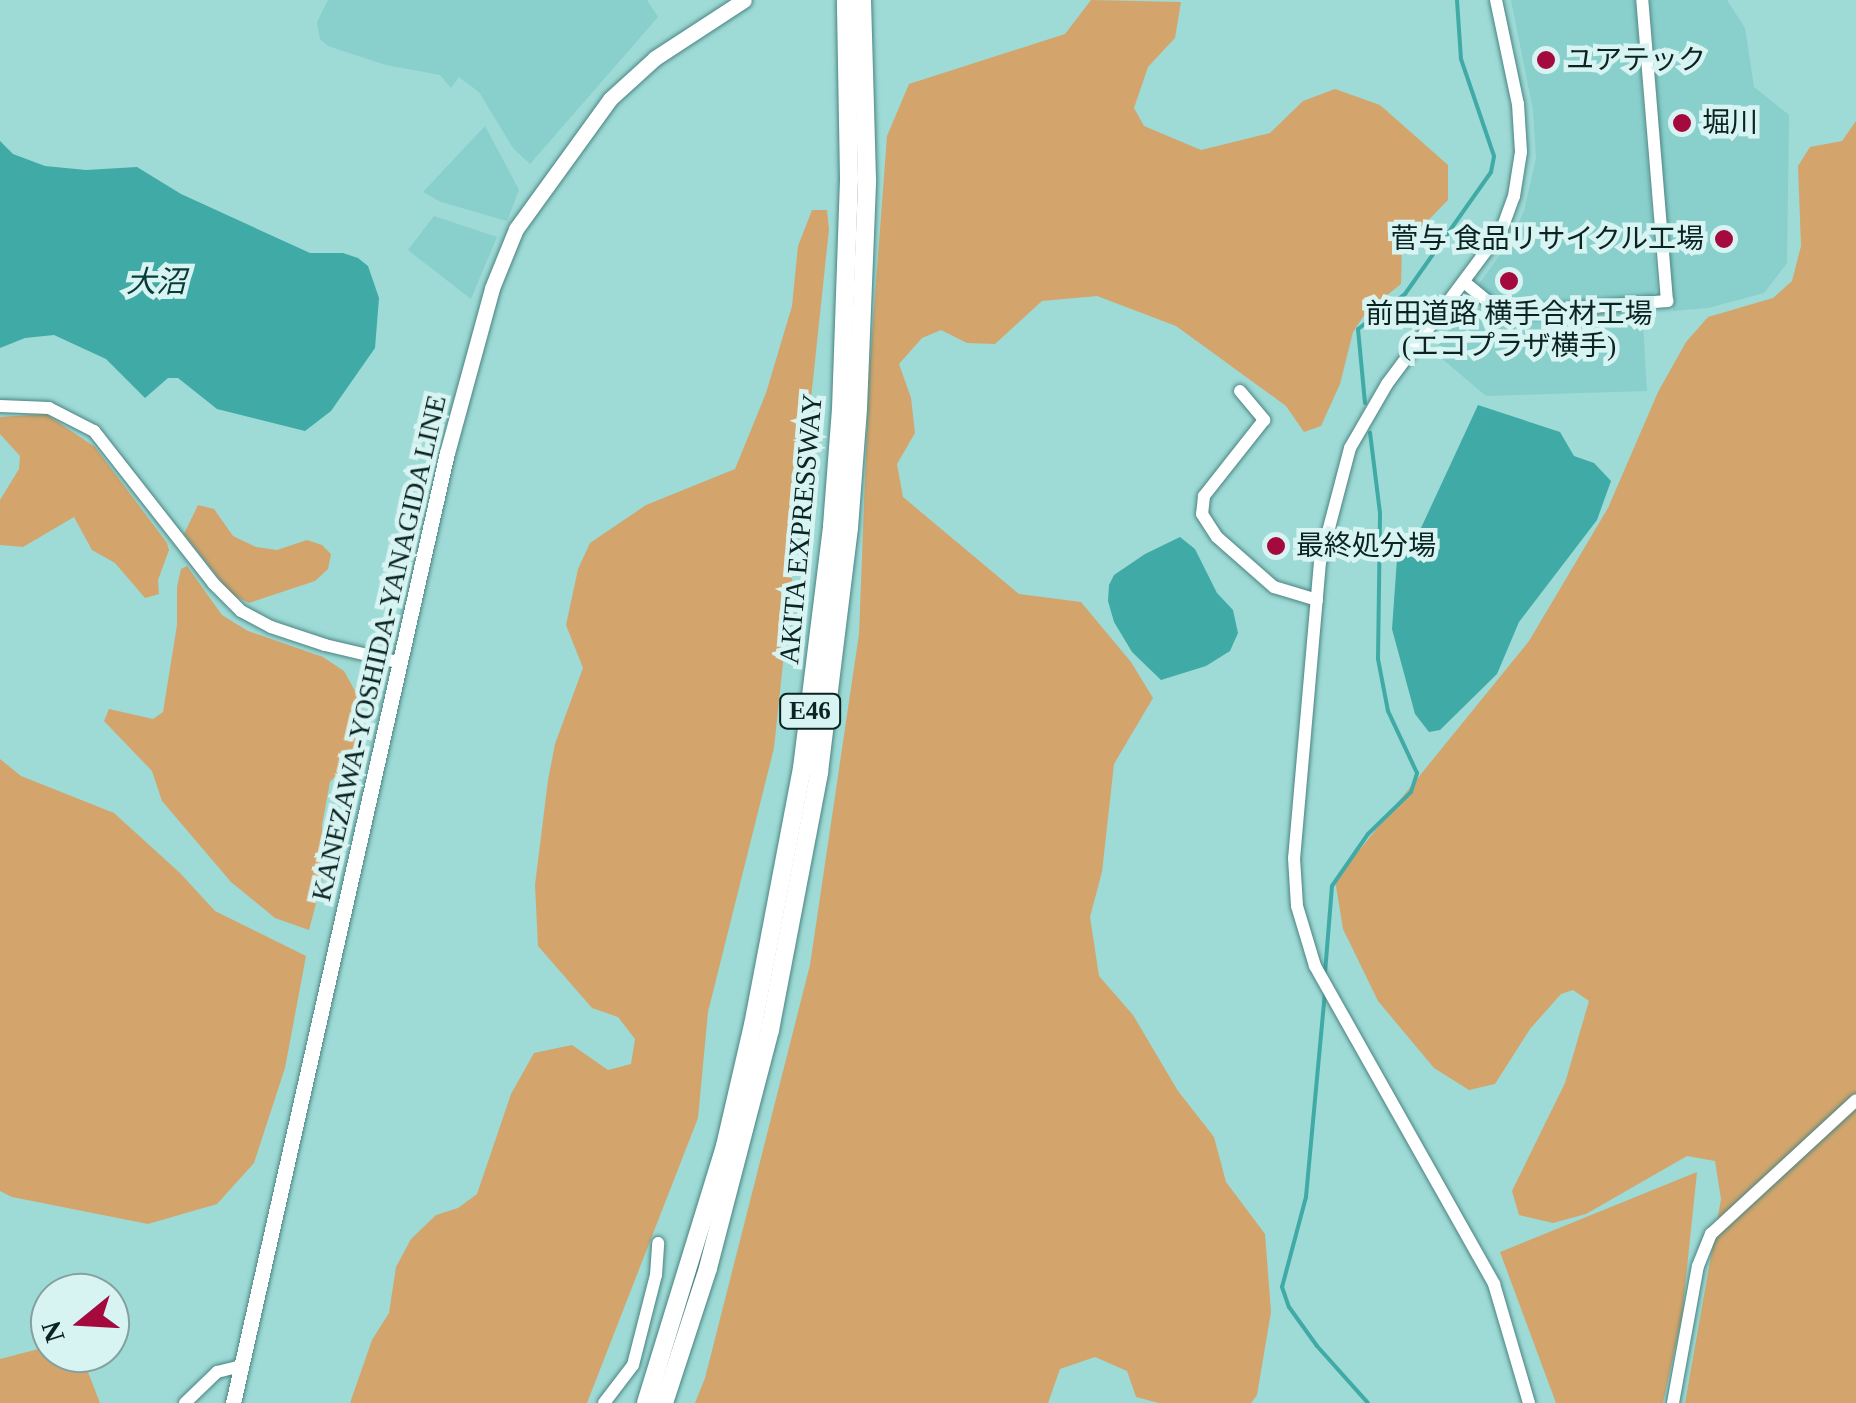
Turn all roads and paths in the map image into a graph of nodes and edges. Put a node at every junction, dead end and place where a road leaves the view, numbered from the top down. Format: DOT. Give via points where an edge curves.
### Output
graph roads {
  1 [pos="744,0"];
  2 [pos="846,0"];
  3 [pos="862,0"];
  4 [pos="1496,0"];
  5 [pos="1642,0"];
  6 [pos="1464,282"];
  7 [pos="1240,391"];
  8 [pos="0,406"];
  9 [pos="1317,600"];
  10 [pos="401,663"];
  11 [pos="1856,1100"];
  12 [pos="658,1244"];
  13 [pos="242,1366"];
  14 [pos="186,1403"];
  15 [pos="233,1403"];
  16 [pos="604,1403"];
  17 [pos="646,1403"];
  18 [pos="664,1403"];
  19 [pos="1529,1403"];
  20 [pos="1673,1403"];
  1 -- 10 [label="main road, KANEZAWA-YOSHIDA-YANAGIDA LINE" via="656,58 610,100 516,229 470,361"];
  2 -- 17 [label="highway, AKITA EXPRESSWAY / E46" via="849,179 841,409 802,768 724,1146"];
  3 -- 18 [label="highway, AKITA EXPRESSWAY / E46" via="867,179 858,408 821,754 770,1030 708,1268"];
  4 -- 6 [label="street" via="1521,152 1501,231"];
  5 -- 6 [label="street" via="1667,301 1502,314"];
  6 -- 9 [label="street" via="1387,384 1350,448"];
  7 -- 9 [label="street" via="1264,420 1204,496 1202,514 1217,537 1274,587"];
  8 -- 10 [label="street" via="50,408 94,432 241,611 307,639"];
  9 -- 19 [label="street" via="1294,858 1297,906 1319,973 1494,1284"];
  10 -- 13 [label="main road, KANEZAWA-YOSHIDA-YANAGIDA LINE"];
  11 -- 20 [label="street" via="1711,1234 1698,1266"];
  12 -- 16 [label="street" via="633,1365"];
  13 -- 14 [label="street" via="217,1372"];
  13 -- 15 [label="main road, KANEZAWA-YOSHIDA-YANAGIDA LINE"];
}
